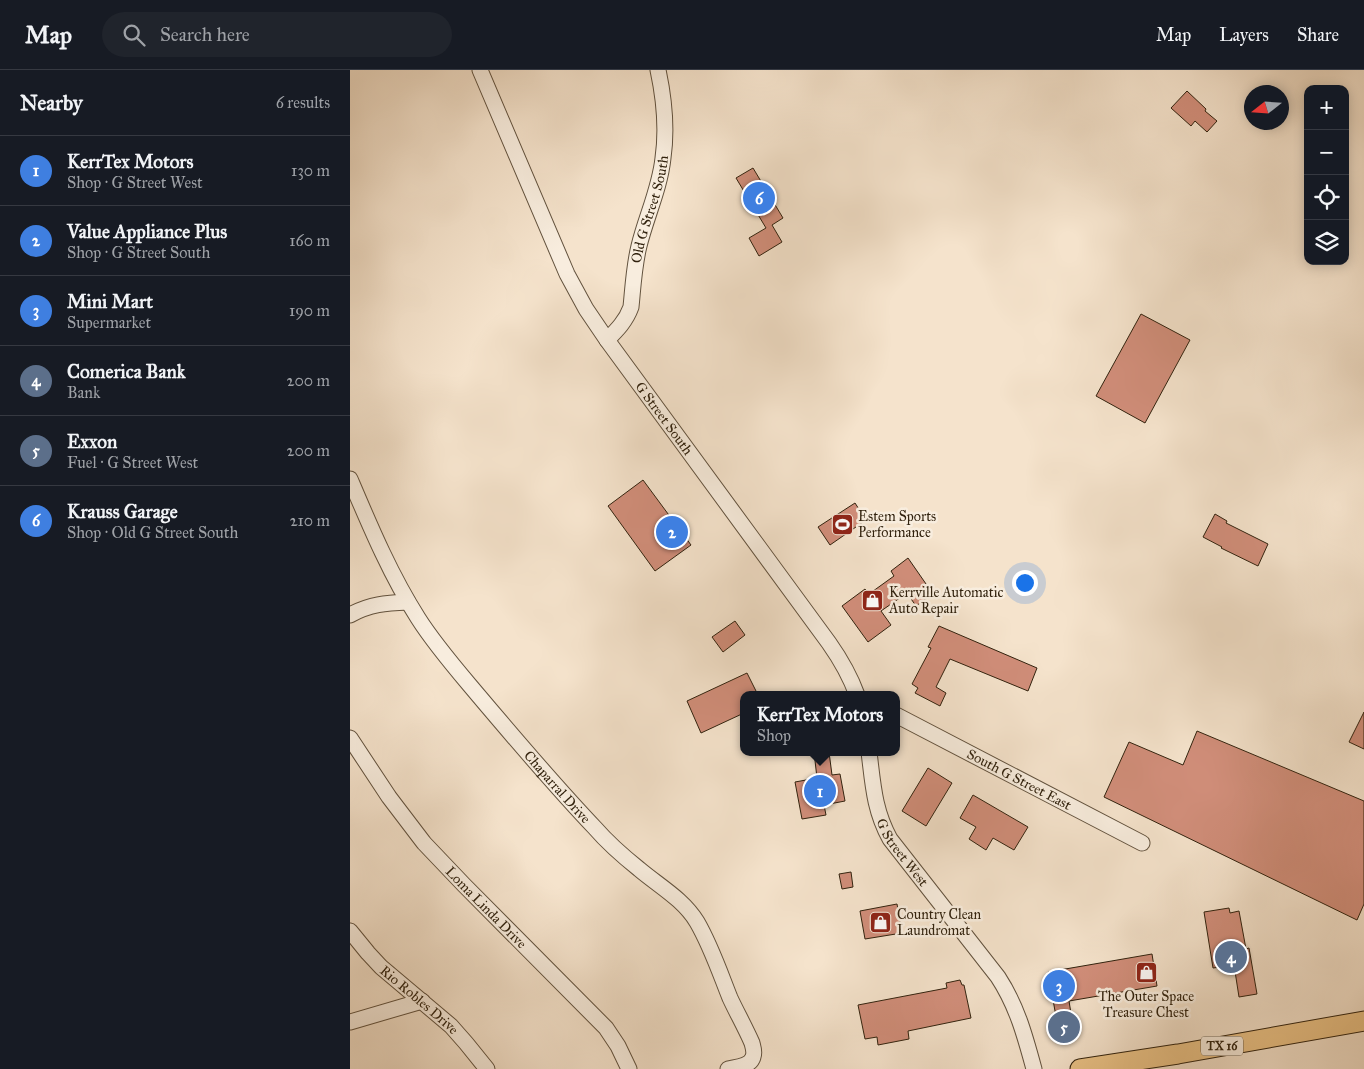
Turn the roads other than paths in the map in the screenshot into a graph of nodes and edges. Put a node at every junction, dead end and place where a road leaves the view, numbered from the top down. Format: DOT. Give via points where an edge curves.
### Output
graph roads {
  1 [pos="480,70"];
  2 [pos="658,70"];
  3 [pos="607,340"];
  4 [pos="350,478"];
  5 [pos="408,602"];
  6 [pos="350,615"];
  7 [pos="855,691"];
  8 [pos="900,717"];
  9 [pos="350,738"];
  10 [pos="870,756"];
  11 [pos="1142,842"];
  12 [pos="350,931"];
  13 [pos="422,1001"];
  14 [pos="1364,1021"];
  15 [pos="350,1022"];
  16 [pos="487,1069"];
  17 [pos="630,1069"];
  18 [pos="728,1069"];
  19 [pos="1034,1069"];
  20 [pos="1080,1069"];
  1 -- 3 [label="street, G Street South" via="566,274"];
  2 -- 3 [label="street, Old G Street South" via="663,98 663,158 639,247 631,307 622,325"];
  3 -- 7 [label="street, G Street South" via="840,660"];
  4 -- 5 [label="street, Chaparral Drive"];
  5 -- 6 [label="street" via="383,603"];
  5 -- 18 [label="street, Chaparral Drive" via="435,642 573,806 639,870 685,906 697,922 754,1052 748,1065"];
  8 -- 11 [label="street, South G Street East"];
  9 -- 17 [label="street, Loma Linda Drive" via="424,843 606,1028"];
  10 -- 19 [label="street, G Street West" via="875,800 887,834 1008,992 1020,1018"];
  12 -- 13 [label="street, Rio Robles Drive" via="380,967"];
  13 -- 15 [label="street"];
  13 -- 16 [label="street, Rio Robles Drive" via="451,1026"];
  14 -- 20 [label="main road, TX 16"];
}
